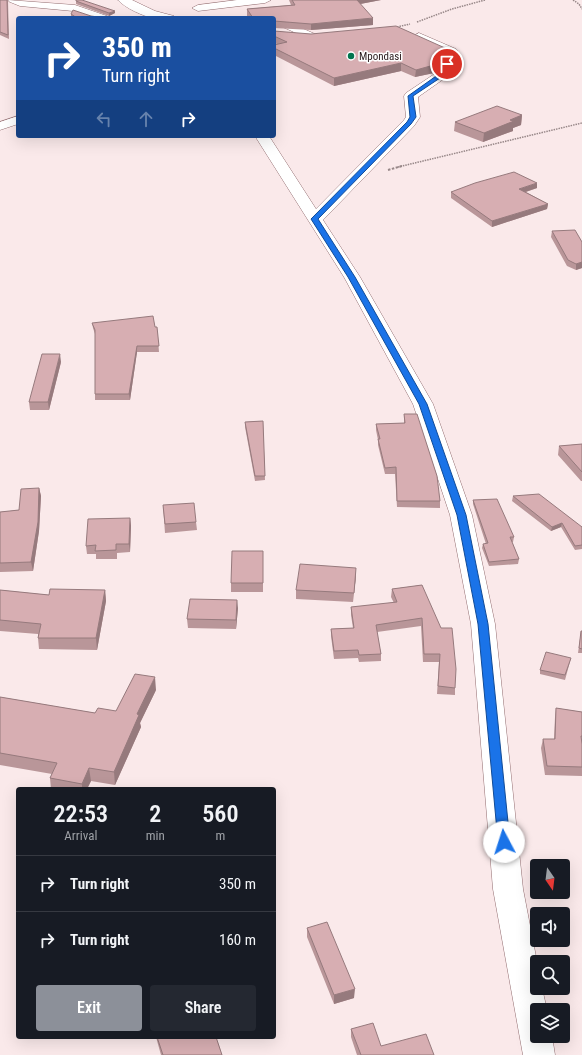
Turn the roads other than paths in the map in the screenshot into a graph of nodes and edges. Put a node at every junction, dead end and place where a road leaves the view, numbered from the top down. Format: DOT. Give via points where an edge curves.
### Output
graph roads {
  1 [pos="41,0"];
  2 [pos="124,0"];
  3 [pos="264,0"];
  4 [pos="17,1"];
  5 [pos="240,2"];
  6 [pos="198,9"];
  7 [pos="97,16"];
  8 [pos="156,16"];
  9 [pos="267,16"];
  10 [pos="276,20"];
  11 [pos="397,27"];
  12 [pos="276,33"];
  13 [pos="325,35"];
  14 [pos="311,36"];
  15 [pos="16,121"];
  16 [pos="0,126"];
  17 [pos="263,138"];
  18 [pos="315,219"];
  19 [pos="539,1055"];
  1 -- 4 [label="street"];
  2 -- 8 [label="street"];
  3 -- 5 [label="street"];
  4 -- 7 [label="street" via="75,8"];
  5 -- 6 [label="street"];
  5 -- 9 [label="street"];
  10 -- 14 [label="street"];
  11 -- 18 [label="street" via="453,54 441,75 410,96 413,117 409,123"];
  12 -- 14 [label="street"];
  13 -- 14 [label="street"];
  15 -- 16 [label="street"];
  17 -- 18 [label="street"];
  18 -- 19 [label="street" via="352,277 423,404 461,515 483,624 508,889"];
}
